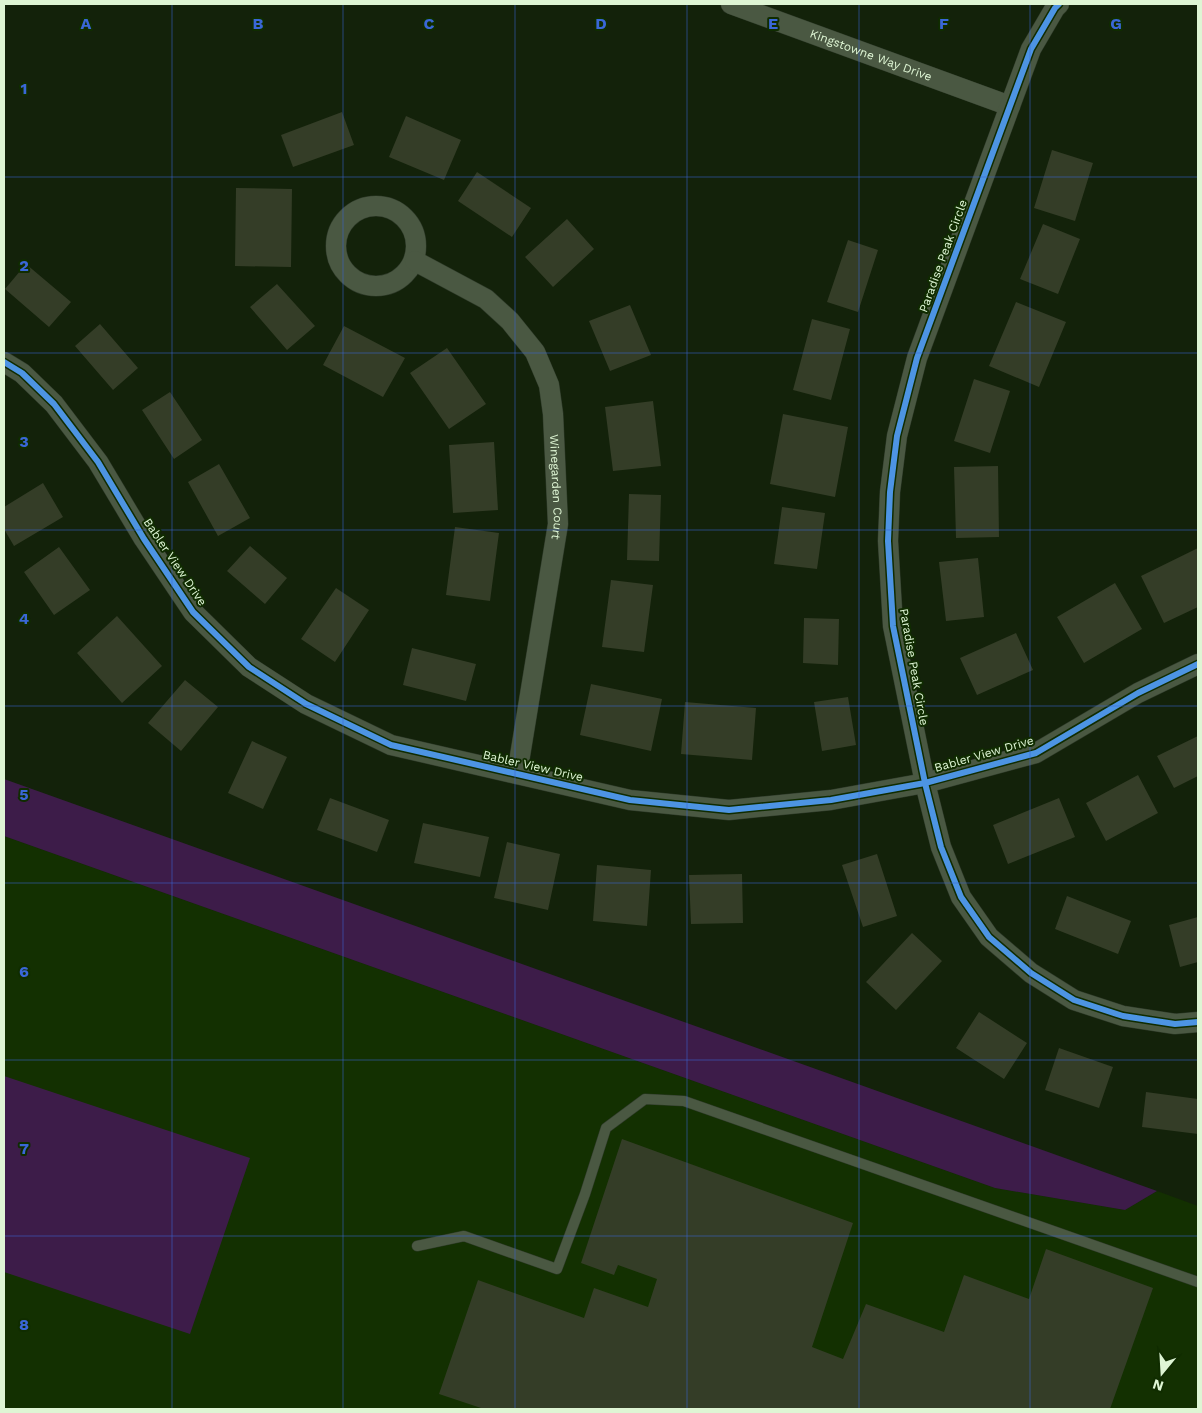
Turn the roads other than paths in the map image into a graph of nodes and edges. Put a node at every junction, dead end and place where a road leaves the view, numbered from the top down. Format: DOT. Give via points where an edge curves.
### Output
graph roads {
  1 [pos="731,4"];
  2 [pos="1059,4"];
  3 [pos="1010,106"];
  4 [pos="415,261"];
  5 [pos="4,362"];
  6 [pos="1198,664"];
  7 [pos="517,774"];
  8 [pos="925,783"];
  9 [pos="1198,1022"];
  10 [pos="417,1246"];
  11 [pos="1198,1282"];
  1 -- 3 [label="street, Kingstowne Way Drive"];
  2 -- 3 [label="street, Paradise Peak Circle" via="1032,49"];
  3 -- 8 [label="street, Paradise Peak Circle" via="917,358 897,436 888,540 893,626"];
  4 -- 4 [label="street" via="395,283 383,286 365,284 352,278 342,268 337,255 336,239 341,225 362,208 389,207 411,224 416,238"];
  4 -- 7 [label="street, Winegarden Court" via="486,299 510,321 535,352 549,385 558,524"];
  5 -- 7 [label="street, Babler View Drive" via="22,373 54,404 98,462 193,612 249,667 306,704 391,744"];
  6 -- 8 [label="street, Babler View Drive" via="1138,693 1036,753"];
  7 -- 8 [label="street, Babler View Drive" via="630,800 730,810 831,800"];
  8 -- 9 [label="street, Paradise Peak Circle" via="941,847 961,897 989,937 1031,973 1074,1000 1123,1016 1175,1024"];
  10 -- 11 [label="lane" via="464,1236 557,1269 606,1128 645,1100 684,1101"];
}
